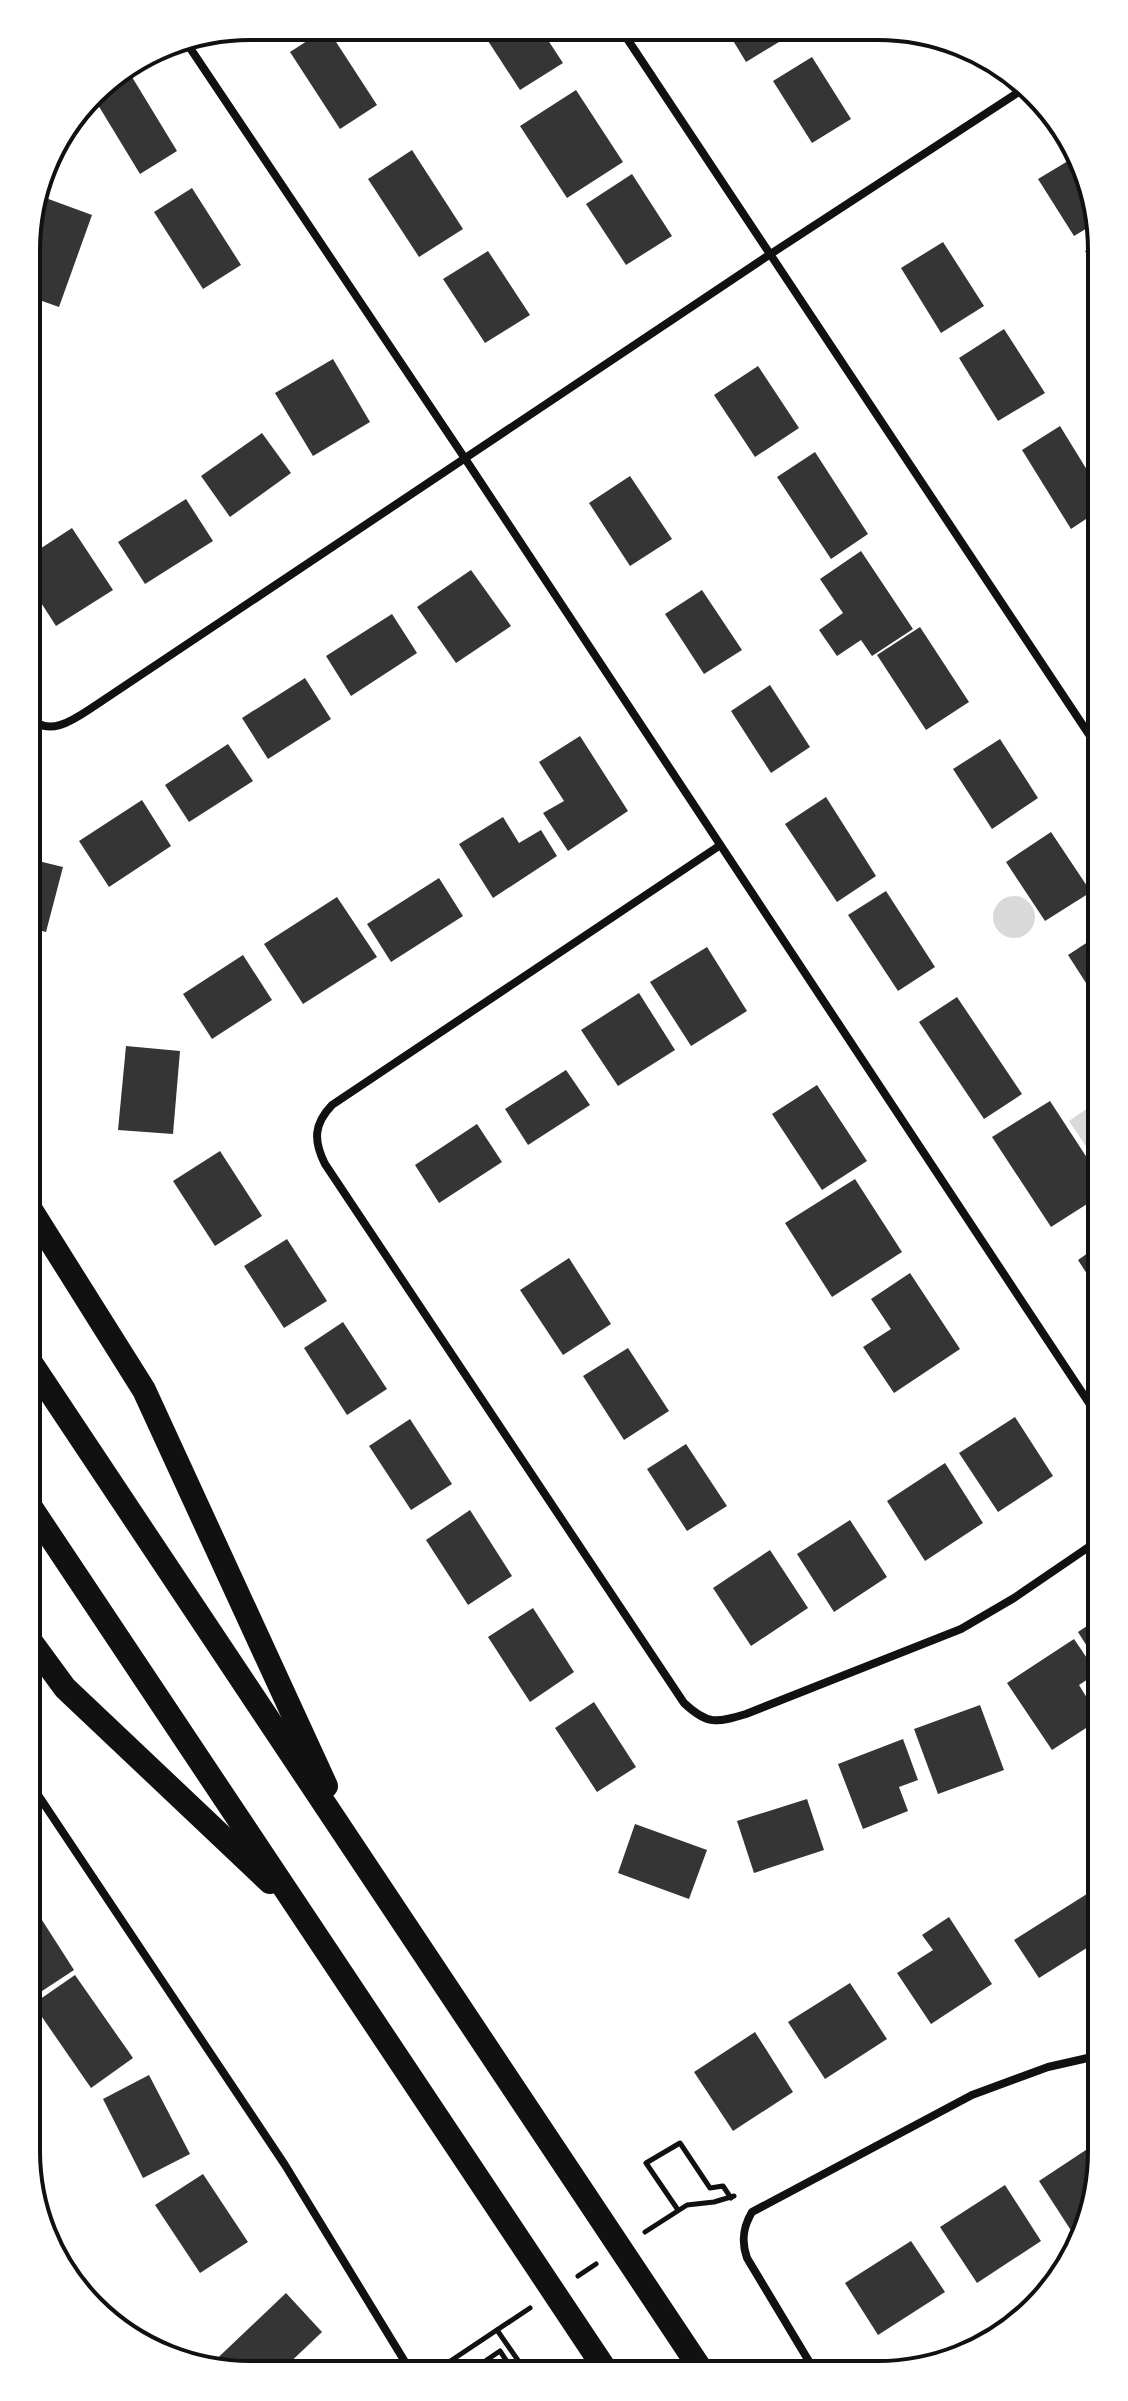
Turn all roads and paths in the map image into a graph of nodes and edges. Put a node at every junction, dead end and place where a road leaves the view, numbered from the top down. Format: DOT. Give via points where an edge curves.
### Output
graph roads {
  1 [pos="628,40"];
  2 [pos="191,49"];
  3 [pos="1018,93"];
  4 [pos="769,255"];
  5 [pos="466,460"];
  6 [pos="40,724"];
  7 [pos="1088,733"];
  8 [pos="719,846"];
  9 [pos="40,1224"];
  10 [pos="40,1377"];
  11 [pos="1088,1401"];
  12 [pos="40,1521"];
  13 [pos="1088,1548"];
  14 [pos="40,1654"];
  15 [pos="40,1798"];
  16 [pos="361,1861"];
  17 [pos="299,1910"];
  18 [pos="1088,2058"];
  19 [pos="742,2192"];
  20 [pos="731,2198"];
  21 [pos="675,2212"];
  22 [pos="632,2240"];
  23 [pos="606,2258"];
  24 [pos="566,2284"];
  25 [pos="540,2302"];
  26 [pos="499,2329"];
  27 [pos="401,2361"];
  28 [pos="451,2361"];
  29 [pos="485,2361"];
  30 [pos="507,2361"];
  31 [pos="519,2361"];
  32 [pos="600,2361"];
  33 [pos="695,2361"];
  34 [pos="809,2361"];
  1 -- 4 [label="street"];
  2 -- 5 [label="street"];
  3 -- 4 [label="street"];
  4 -- 5 [label="street"];
  4 -- 7 [label="street"];
  5 -- 6 [label="street" via="96,705 63,724"];
  5 -- 8 [label="street"];
  8 -- 11 [label="street"];
  8 -- 13 [label="street" via="332,1105 316,1135 325,1164 675,1691 702,1718 721,1721 746,1714 961,1629"];
  9 -- 16 [label="highway" via="144,1390"];
  10 -- 16 [label="highway"];
  12 -- 17 [label="highway"];
  14 -- 17 [label="highway" via="65,1688"];
  15 -- 27 [label="street" via="285,2165"];
  16 -- 33 [label="highway"];
  17 -- 32 [label="highway"];
  18 -- 34 [label="street" via="972,2095 752,2212 744,2224 744,2250"];
  19 -- 20 [label="path"];
  20 -- 21 [label="path"];
  20 -- 21 [label="path" via="723,2186 710,2188 680,2143 646,2163"];
  21 -- 22 [label="path"];
  23 -- 24 [label="path"];
  25 -- 26 [label="path"];
  26 -- 28 [label="path"];
  26 -- 31 [label="path"];
  29 -- 30 [label="path" via="500,2351"];
}
